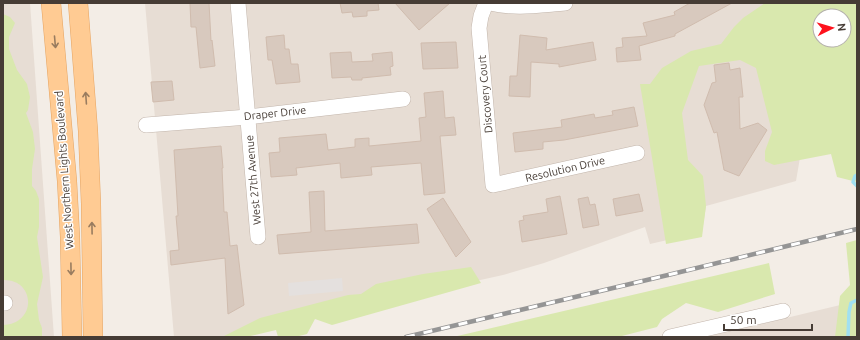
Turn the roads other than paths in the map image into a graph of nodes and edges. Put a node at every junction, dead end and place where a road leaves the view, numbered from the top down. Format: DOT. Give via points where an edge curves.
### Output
graph roads {
  1 [pos="51,3"];
  2 [pos="78,3"];
  3 [pos="238,3"];
  4 [pos="486,3"];
  5 [pos="490,3"];
  6 [pos="564,3"];
  7 [pos="404,100"];
  8 [pos="248,116"];
  9 [pos="146,125"];
  10 [pos="637,153"];
  11 [pos="493,185"];
  12 [pos="258,237"];
  13 [pos="783,311"];
  14 [pos="72,337"];
  15 [pos="93,337"];
  16 [pos="670,337"];
  1 -- 14 [label="main road, West Northern Lights Boulevard, one-way" via="67,181"];
  15 -- 2 [label="main road, West Northern Lights Boulevard, one-way" via="92,219"];
  3 -- 8 [label="street, West 27th Avenue"];
  4 -- 11 [label="street, Discovery Court" via="479,28"];
  5 -- 6 [label="street" via="518,7"];
  7 -- 8 [label="street, Draper Drive"];
  8 -- 9 [label="street, Draper Drive"];
  8 -- 12 [label="street, West 27th Avenue"];
  10 -- 11 [label="street, Resolution Drive"];
  13 -- 16 [label="street"];
}
